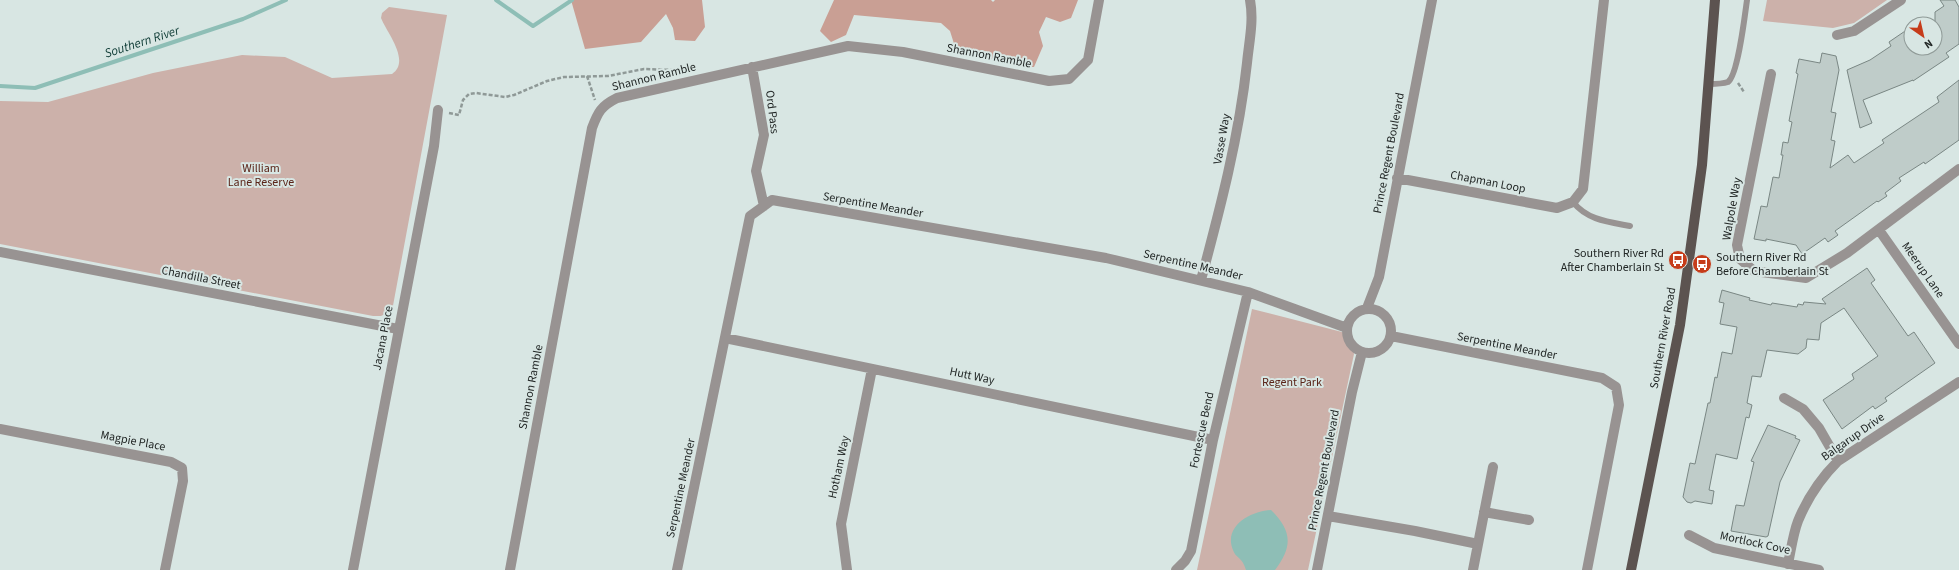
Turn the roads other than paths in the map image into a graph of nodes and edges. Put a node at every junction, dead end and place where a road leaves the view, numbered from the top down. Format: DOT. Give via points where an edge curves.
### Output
graph roads {
  1 [pos="1099,0"];
  2 [pos="1250,0"];
  3 [pos="1432,0"];
  4 [pos="1604,0"];
  5 [pos="1716,0"];
  6 [pos="1747,0"];
  7 [pos="1901,0"];
  8 [pos="1837,35"];
  9 [pos="752,67"];
  10 [pos="1771,74"];
  11 [pos="1709,84"];
  12 [pos="438,110"];
  13 [pos="1959,169"];
  14 [pos="1397,178"];
  15 [pos="1573,202"];
  16 [pos="764,206"];
  17 [pos="1630,226"];
  18 [pos="1879,230"];
  19 [pos="0,252"];
  20 [pos="1201,280"];
  21 [pos="1248,292"];
  22 [pos="1367,308"];
  23 [pos="1347,328"];
  24 [pos="398,329"];
  25 [pos="1391,336"];
  26 [pos="725,338"];
  27 [pos="1959,344"];
  28 [pos="1362,352"];
  29 [pos="872,369"];
  30 [pos="1959,382"];
  31 [pos="1784,398"];
  32 [pos="0,429"];
  33 [pos="1212,440"];
  34 [pos="1838,461"];
  35 [pos="1493,468"];
  36 [pos="1484,512"];
  37 [pos="1328,516"];
  38 [pos="1529,520"];
  39 [pos="1689,535"];
  40 [pos="1478,544"];
  41 [pos="1788,564"];
  42 [pos="165,570"];
  43 [pos="353,570"];
  44 [pos="510,570"];
  45 [pos="677,570"];
  46 [pos="847,570"];
  47 [pos="1176,570"];
  48 [pos="1317,570"];
  49 [pos="1473,570"];
  50 [pos="1587,570"];
  51 [pos="1631,570"];
  52 [pos="1819,570"];
  1 -- 9 [label="street, Shannon Ramble" via="1088,60 1069,79 1049,81 903,52 848,46"];
  2 -- 20 [label="street, Vasse Way" via="1253,13 1244,89 1226,187"];
  3 -- 14 [label="street, Prince Regent Boulevard"];
  4 -- 15 [label="street" via="1583,189"];
  5 -- 11 [label="main road, Southern River Road"];
  6 -- 11 [label="lane" via="1732,77 1728,81"];
  7 -- 8 [label="street" via="1854,31"];
  9 -- 16 [label="street, Ord Pass" via="764,135 756,171"];
  9 -- 44 [label="street, Shannon Ramble" via="616,98 604,104 597,114 592,128"];
  10 -- 18 [label="street, Walpole Way" via="1737,245 1740,259 1754,272 1806,278"];
  11 -- 51 [label="main road, Southern River Road" via="1702,165 1680,325"];
  12 -- 24 [label="street, Jacana Place" via="434,146"];
  13 -- 18 [label="street, Walpole Way"];
  14 -- 15 [label="street, Chapman Loop" via="1557,208"];
  14 -- 22 [label="street, Prince Regent Boulevard" via="1378,277"];
  15 -- 17 [label="lane" via="1598,220"];
  16 -- 20 [label="street, Serpentine Meander" via="772,200 1106,258"];
  16 -- 26 [label="street, Serpentine Meander" via="750,216"];
  18 -- 27 [label="street, Meerup Lane"];
  19 -- 24 [label="street, Chandilla Street"];
  20 -- 21 [label="street, Serpentine Meander"];
  21 -- 23 [label="street, Serpentine Meander"];
  21 -- 33 [label="street, Fortescue Bend"];
  22 -- 23 [label="street" via="1354,314"];
  22 -- 25 [label="street" via="1384,314 1391,324"];
  23 -- 28 [label="street" via="1350,342"];
  24 -- 43 [label="street, Jacana Place"];
  25 -- 28 [label="street" via="1381,350"];
  25 -- 50 [label="street, Serpentine Meander" via="1602,378 1616,387 1619,406"];
  26 -- 29 [label="street, Hutt Way"];
  26 -- 45 [label="street, Serpentine Meander"];
  28 -- 37 [label="street, Prince Regent Boulevard"];
  29 -- 33 [label="street, Hutt Way"];
  29 -- 46 [label="street, Hotham Way" via="841,524"];
  30 -- 34 [label="street, Balgarup Drive"];
  31 -- 34 [label="street" via="1803,409 1815,423"];
  32 -- 42 [label="street, Magpie Place" via="171,462 182,468 183,481"];
  33 -- 47 [label="street, Fortescue Bend" via="1191,551"];
  34 -- 41 [label="street, Balgarup Drive" via="1813,492 1798,522"];
  35 -- 36 [label="street"];
  36 -- 38 [label="street"];
  36 -- 40 [label="street"];
  37 -- 40 [label="street"];
  37 -- 48 [label="street, Prince Regent Boulevard"];
  39 -- 41 [label="street, Mortlock Cove" via="1714,548"];
  40 -- 49 [label="street"];
  41 -- 52 [label="street, Mortlock Cove"];
}
